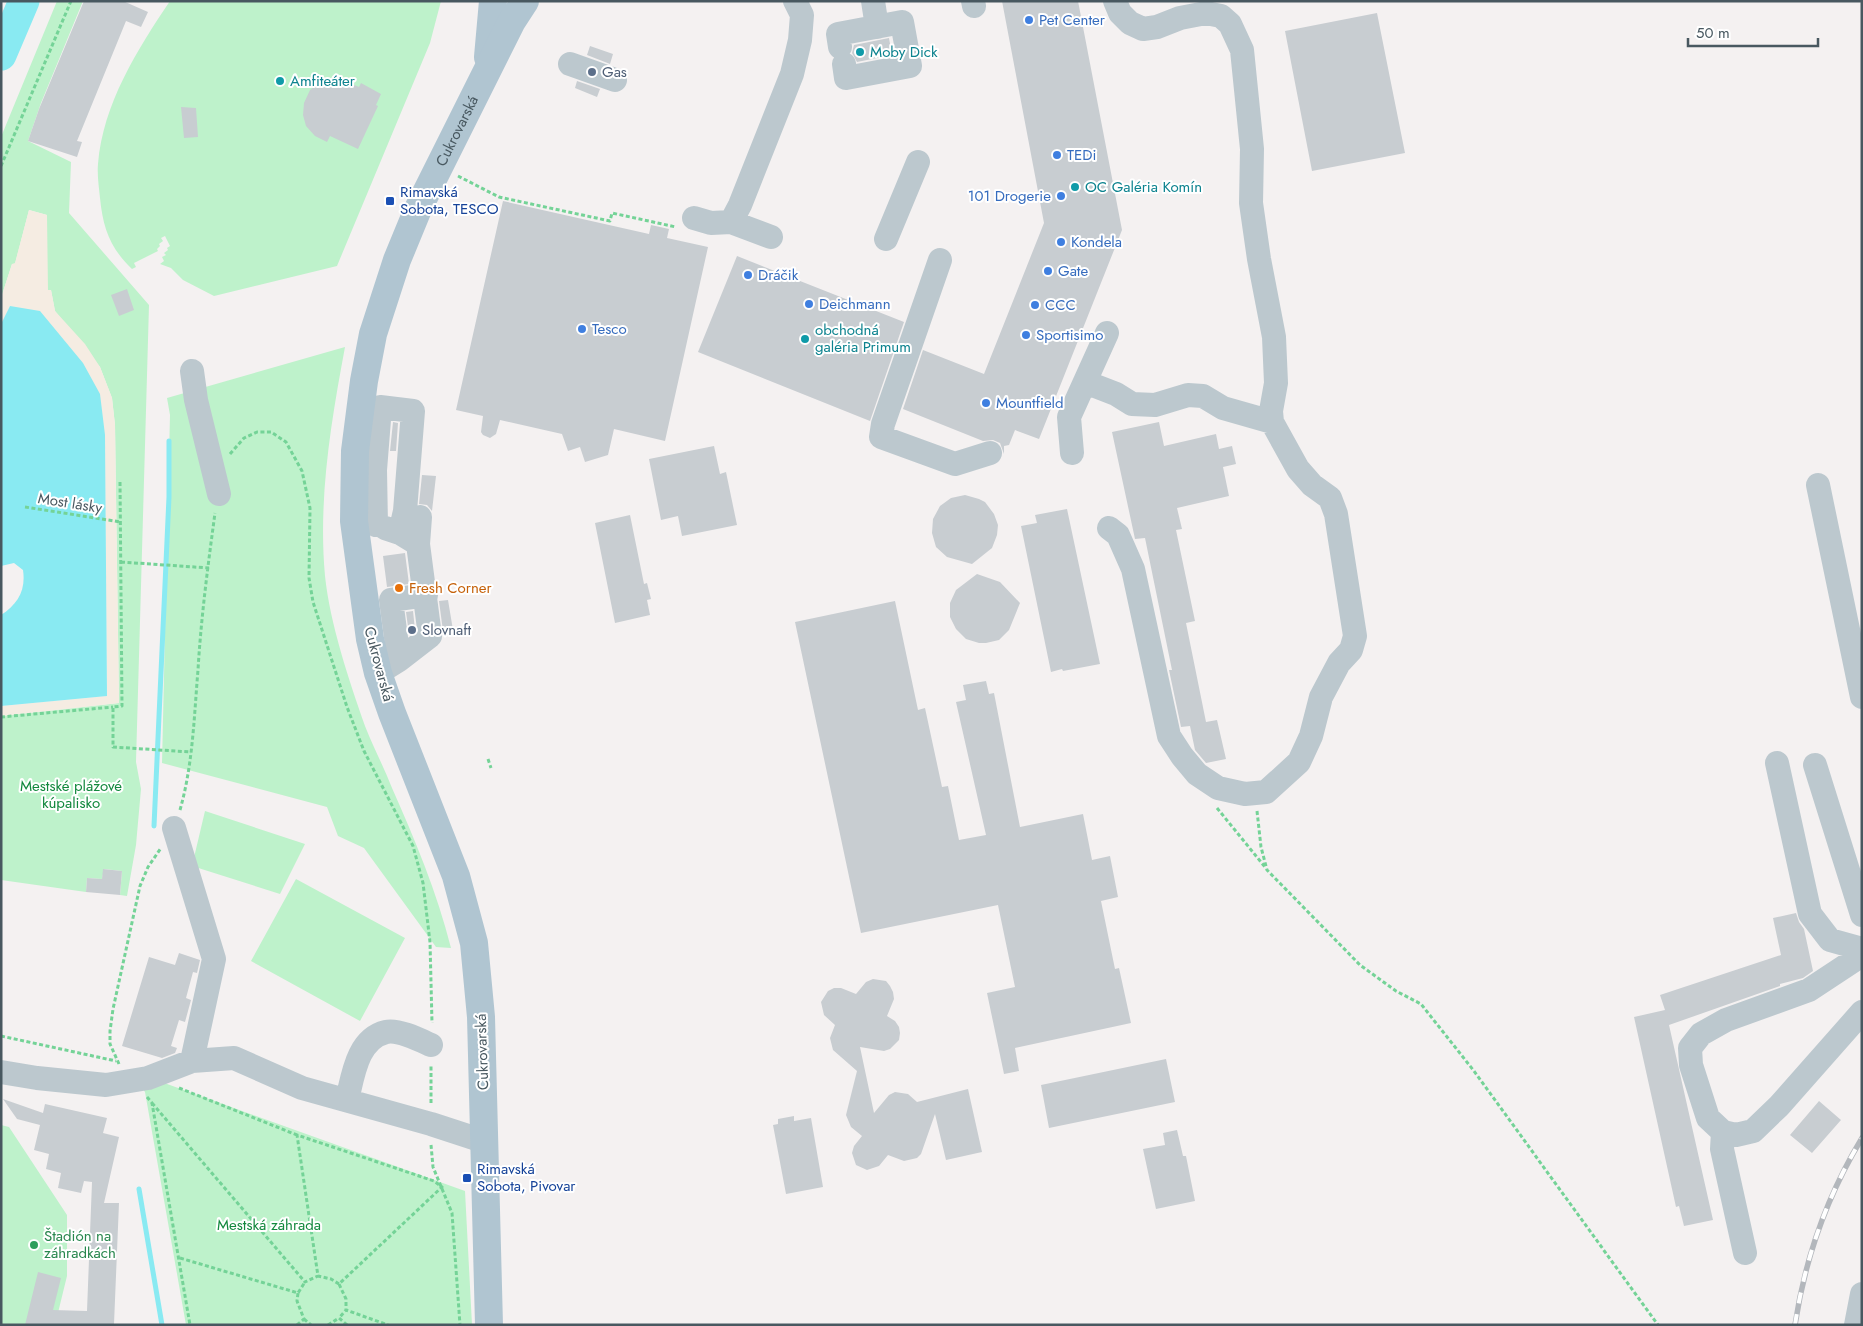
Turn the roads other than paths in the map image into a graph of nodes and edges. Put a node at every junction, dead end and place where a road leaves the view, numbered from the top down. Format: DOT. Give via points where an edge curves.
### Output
graph roads {
  1 [pos="493,1"];
  2 [pos="795,1"];
  3 [pos="873,1"];
  4 [pos="1116,1"];
  5 [pos="518,8"];
  6 [pos="877,27"];
  7 [pos="570,64"];
  8 [pos="487,72"];
  9 [pos="615,80"];
  10 [pos="918,162"];
  11 [pos="686,222"];
  12 [pos="731,222"];
  13 [pos="771,237"];
  14 [pos="886,239"];
  15 [pos="940,260"];
  16 [pos="1107,333"];
  17 [pos="192,371"];
  18 [pos="1085,382"];
  19 [pos="1272,422"];
  20 [pos="378,431"];
  21 [pos="413,446"];
  22 [pos="990,453"];
  23 [pos="1072,453"];
  24 [pos="375,470"];
  25 [pos="1818,485"];
  26 [pos="219,494"];
  27 [pos="420,517"];
  28 [pos="365,523"];
  29 [pos="1110,528"];
  30 [pos="409,539"];
  31 [pos="396,661"];
  32 [pos="1862,697"];
  33 [pos="1778,762"];
  34 [pos="1815,765"];
  35 [pos="174,828"];
  36 [pos="1862,915"];
  37 [pos="1862,949"];
  38 [pos="1862,955"];
  39 [pos="1862,1012"];
  40 [pos="431,1045"];
  41 [pos="192,1062"];
  42 [pos="1,1072"];
  43 [pos="347,1100"];
  44 [pos="1723,1132"];
  45 [pos="484,1141"];
  46 [pos="1746,1253"];
  47 [pos="489,1325"];
  1 -- 8 [label="main road"];
  2 -- 12 [label="lane" via="802,15 792,74"];
  3 -- 6 [label="lane"];
  4 -- 19 [label="lane" via="1120,13 1143,29 1206,13 1220,16 1230,24 1242,50 1252,149 1250,203 1274,337 1276,383"];
  5 -- 8 [label="main road, Cukrovarská"];
  6 -- 6 [label="lane" via="838,34 846,78 910,66 902,22"];
  7 -- 9 [label="lane"];
  8 -- 28 [label="main road, Cukrovarská" via="418,209 373,334 355,451"];
  10 -- 14 [label="lane"];
  11 -- 12 [label="lane"];
  12 -- 13 [label="lane"];
  15 -- 22 [label="lane" via="881,437 955,464"];
  16 -- 18 [label="lane"];
  17 -- 26 [label="lane"];
  18 -- 19 [label="lane" via="1132,404 1155,405 1188,395 1204,396 1223,408"];
  18 -- 23 [label="lane" via="1069,416"];
  19 -- 29 [label="lane" via="1298,469 1330,498 1336,514 1355,636 1352,650 1339,663 1321,696 1311,736 1299,762 1266,792 1245,794 1218,788 1197,774 1169,736 1133,569 1118,535"];
  20 -- 21 [label="lane"];
  20 -- 21 [label="lane" via="380,407"];
  20 -- 24 [label="lane"];
  21 -- 24 [label="lane"];
  21 -- 30 [label="lane" via="405,511"];
  24 -- 28 [label="lane"];
  25 -- 32 [label="lane"];
  27 -- 30 [label="lane"];
  28 -- 30 [label="lane"];
  28 -- 31 [label="main road, Cukrovarská" via="370,639"];
  30 -- 31 [label="lane" via="415,597"];
  31 -- 45 [label="main road, Cukrovarská" via="392,713 456,876 474,943 481,1017"];
  33 -- 37 [label="lane" via="1810,914 1830,940"];
  34 -- 36 [label="lane"];
  35 -- 41 [label="lane" via="214,958"];
  38 -- 44 [label="lane" via="1809,990 1726,1020 1701,1034 1690,1048 1691,1065 1708,1118"];
  39 -- 44 [label="lane" via="1753,1131 1736,1135"];
  40 -- 43 [label="lane" via="409,1035 387,1031 370,1040 357,1061"];
  41 -- 42 [label="lane" via="140,1079 106,1085"];
  41 -- 43 [label="lane" via="234,1058 302,1088"];
  43 -- 45 [label="lane"];
  44 -- 46 [label="lane" via="1722,1149"];
  45 -- 47 [label="main road, Cukrovarská"];
}
